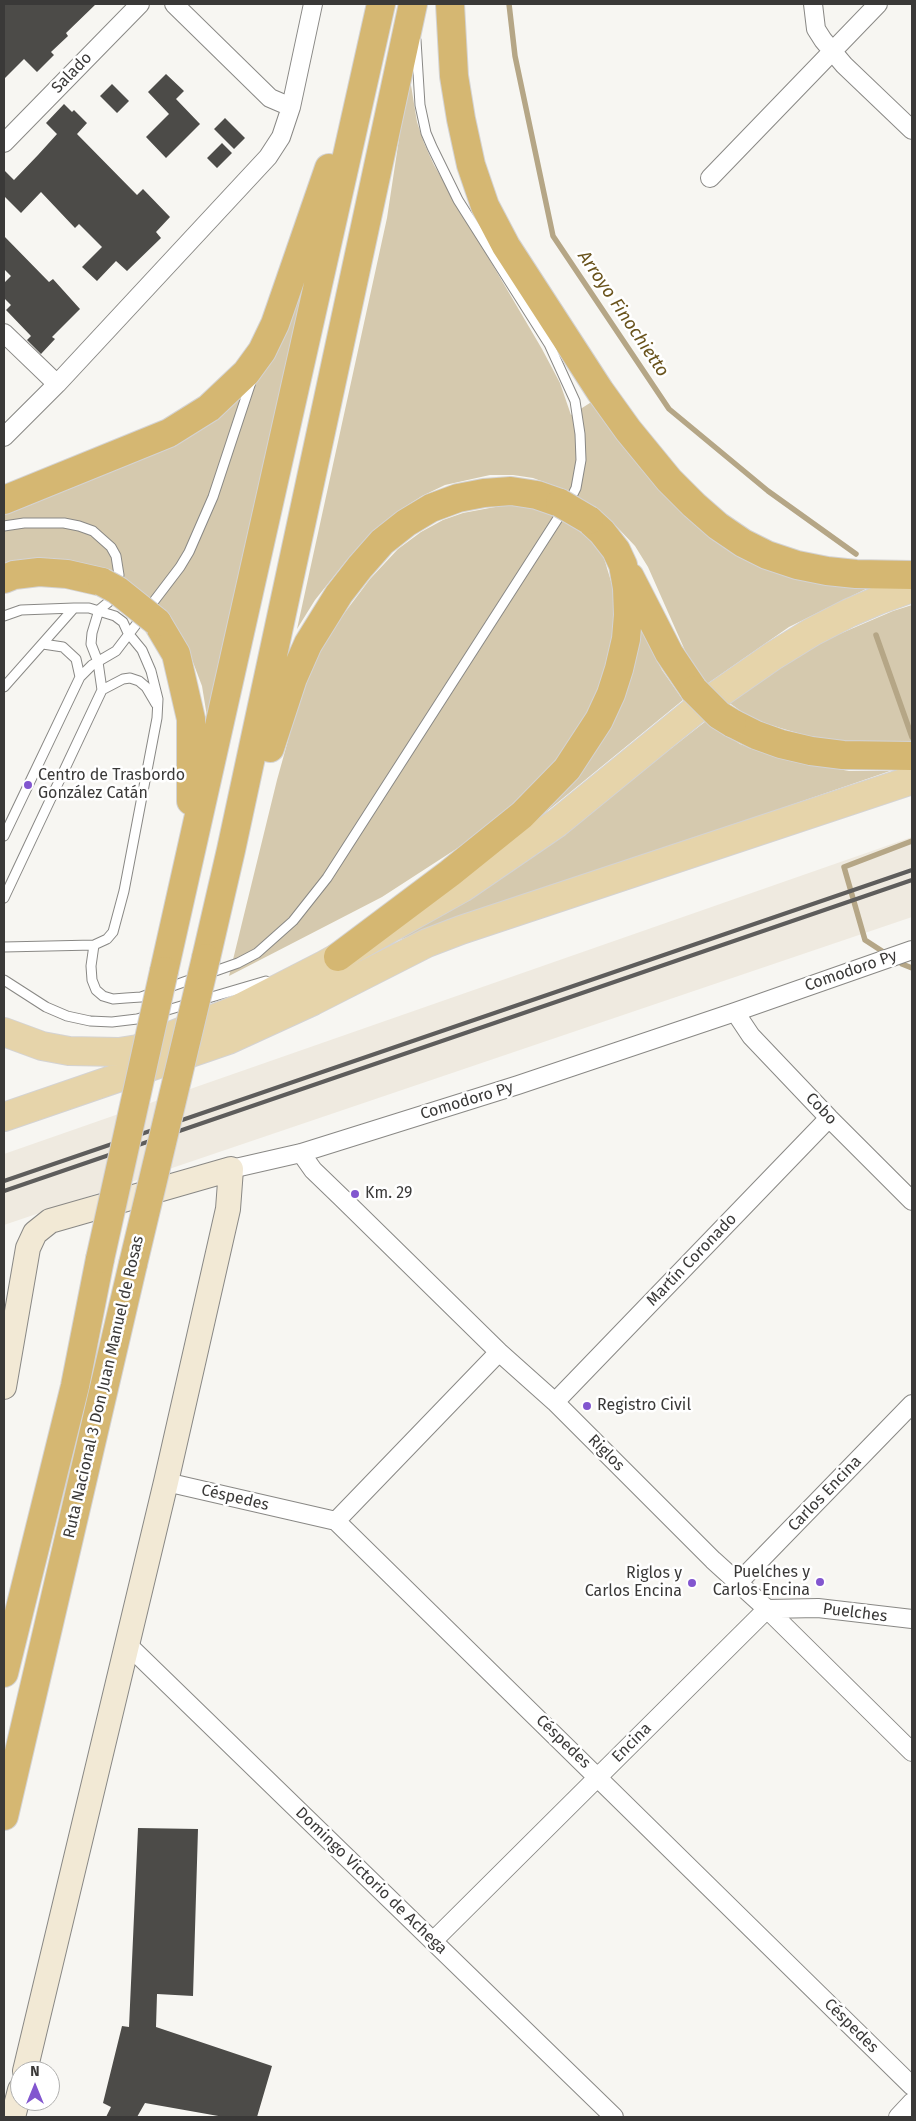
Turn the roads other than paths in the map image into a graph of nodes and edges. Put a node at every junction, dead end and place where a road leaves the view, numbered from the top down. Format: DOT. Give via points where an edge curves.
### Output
graph roads {
  1 [pos="140,4"];
  2 [pos="174,4"];
  3 [pos="313,4"];
  4 [pos="381,4"];
  5 [pos="414,4"];
  6 [pos="450,4"];
  7 [pos="813,4"];
  8 [pos="878,4"];
  9 [pos="372,44"];
  10 [pos="832,51"];
  11 [pos="291,107"];
  12 [pos="912,130"];
  13 [pos="4,143"];
  14 [pos="710,178"];
  15 [pos="4,332"];
  16 [pos="262,350"];
  17 [pos="57,384"];
  18 [pos="4,437"];
  19 [pos="4,500"];
  20 [pos="4,526"];
  21 [pos="623,566"];
  22 [pos="912,575"];
  23 [pos="4,579"];
  24 [pos="912,588"];
  25 [pos="74,608"];
  26 [pos="99,610"];
  27 [pos="4,616"];
  28 [pos="128,633"];
  29 [pos="43,644"];
  30 [pos="98,662"];
  31 [pos="80,676"];
  32 [pos="4,687"];
  33 [pos="102,690"];
  34 [pos="158,709"];
  35 [pos="912,756"];
  36 [pos="912,780"];
  37 [pos="4,836"];
  38 [pos="232,850"];
  39 [pos="185,882"];
  40 [pos="4,898"];
  41 [pos="94,945"];
  42 [pos="4,947"];
  43 [pos="912,950"];
  44 [pos="331,961"];
  45 [pos="4,980"];
  46 [pos="735,1012"];
  47 [pos="4,1032"];
  48 [pos="4,1116"];
  49 [pos="829,1118"];
  50 [pos="301,1153"];
  51 [pos="231,1169"];
  52 [pos="912,1201"];
  53 [pos="499,1352"];
  54 [pos="4,1386"];
  55 [pos="555,1402"];
  56 [pos="912,1404"];
  57 [pos="166,1482"];
  58 [pos="336,1521"];
  59 [pos="738,1584"];
  60 [pos="767,1609"];
  61 [pos="912,1619"];
  62 [pos="128,1645"];
  63 [pos="4,1673"];
  64 [pos="912,1752"];
  65 [pos="598,1776"];
  66 [pos="4,1816"];
  67 [pos="432,1941"];
  68 [pos="27,2061"];
  69 [pos="912,2086"];
  70 [pos="912,2102"];
  71 [pos="614,2117"];
  72 [pos="898,2117"];
  1 -- 13 [label="street, Salado"];
  2 -- 11 [label="street" via="270,98"];
  3 -- 11 [label="street"];
  4 -- 9 [label="highway"];
  5 -- 38 [label="highway"];
  5 -- 41 [label="lane" via="426,134 458,200 549,344 569,386 580,434 581,460 576,488 327,878 293,921 273,940 238,963 141,996 113,999 96,990 92,980"];
  6 -- 22 [label="highway" via="454,76 461,119 471,166 485,206 506,246 628,430 694,505 718,526 767,556 827,572"];
  7 -- 10 [label="street" via="816,29"];
  8 -- 10 [label="street"];
  9 -- 16 [label="highway" via="275,324"];
  9 -- 39 [label="highway"];
  10 -- 12 [label="street"];
  10 -- 14 [label="street"];
  11 -- 17 [label="street" via="280,137 268,157"];
  15 -- 17 [label="street"];
  16 -- 19 [label="highway" via="246,374 229,391 190,421"];
  16 -- 28 [label="lane" via="197,536 180,567"];
  17 -- 18 [label="street"];
  20 -- 26 [label="lane" via="64,523 93,531 103,539 116,556 119,575 111,600"];
  21 -- 35 [label="highway, bridge" via="670,653 694,690 719,715 756,735 811,751"];
  21 -- 38 [label="highway, bridge" via="616,550 590,520 560,503 537,495 511,491 484,493 458,498 414,518 382,542 360,567 308,644"];
  21 -- 44 [label="highway" via="628,615 626,639 619,669 599,720 584,746 547,792 522,815"];
  23 -- 39 [label="highway, bridge" via="39,572 102,582 157,622 176,654 191,719 192,787"];
  24 -- 44 [label="main road" via="849,612 773,656 716,694 557,823 496,866"];
  25 -- 26 [label="lane"];
  25 -- 27 [label="lane" via="21,610"];
  25 -- 29 [label="lane"];
  26 -- 28 [label="lane" via="123,622"];
  26 -- 30 [label="lane" via="91,644"];
  28 -- 30 [label="lane" via="116,651"];
  28 -- 34 [label="lane" via="142,650 151,671"];
  29 -- 31 [label="lane" via="63,647 76,659"];
  29 -- 32 [label="lane"];
  30 -- 31 [label="lane"];
  30 -- 33 [label="lane"];
  31 -- 37 [label="lane"];
  33 -- 34 [label="lane" via="123,679 139,681"];
  33 -- 40 [label="lane"];
  34 -- 41 [label="lane" via="117,922 107,938"];
  36 -- 48 [label="main road" via="461,930 426,943 228,1040"];
  38 -- 66 [label="highway, Ruta Nacional 3 Don Juan Manuel de Rosas, bridge"];
  39 -- 63 [label="highway, Ruta Nacional 3 Don Juan Manuel de Rosas, bridge" via="100,1259 75,1386"];
  41 -- 42 [label="lane"];
  43 -- 46 [label="street, Comodoro Py"];
  44 -- 45 [label="lane" via="137,1019 112,1022 67,1016 46,1007"];
  44 -- 47 [label="main road" via="238,1009 138,1049 69,1052"];
  46 -- 49 [label="street, Cobo" via="751,1036"];
  46 -- 50 [label="street, Comodoro Py"];
  49 -- 52 [label="street, Cobo"];
  49 -- 55 [label="street, Martín Coronado"];
  50 -- 51 [label="street, Comodoro Py"];
  50 -- 53 [label="street, Riglos" via="313,1170"];
  51 -- 54 [label="street, Comodoro Py" via="50,1221 35,1233 28,1248"];
  51 -- 57 [label="street" via="228,1209"];
  53 -- 55 [label="street, Riglos"];
  53 -- 58 [label="street"];
  55 -- 59 [label="street, Riglos"];
  56 -- 59 [label="street, Carlos Encina"];
  57 -- 58 [label="street, Céspedes"];
  57 -- 62 [label="street"];
  58 -- 65 [label="street, Céspedes"];
  59 -- 60 [label="street, Riglos"];
  60 -- 61 [label="street, Puelches" via="818,1608"];
  60 -- 64 [label="street, Riglos"];
  60 -- 65 [label="street, Encina"];
  62 -- 67 [label="street, Domingo Victorio de Achega"];
  62 -- 68 [label="street"];
  65 -- 67 [label="street, Encina"];
  65 -- 69 [label="street, Céspedes"];
  67 -- 71 [label="street, Domingo Victorio de Achega"];
  70 -- 72 [label="street"];
}
